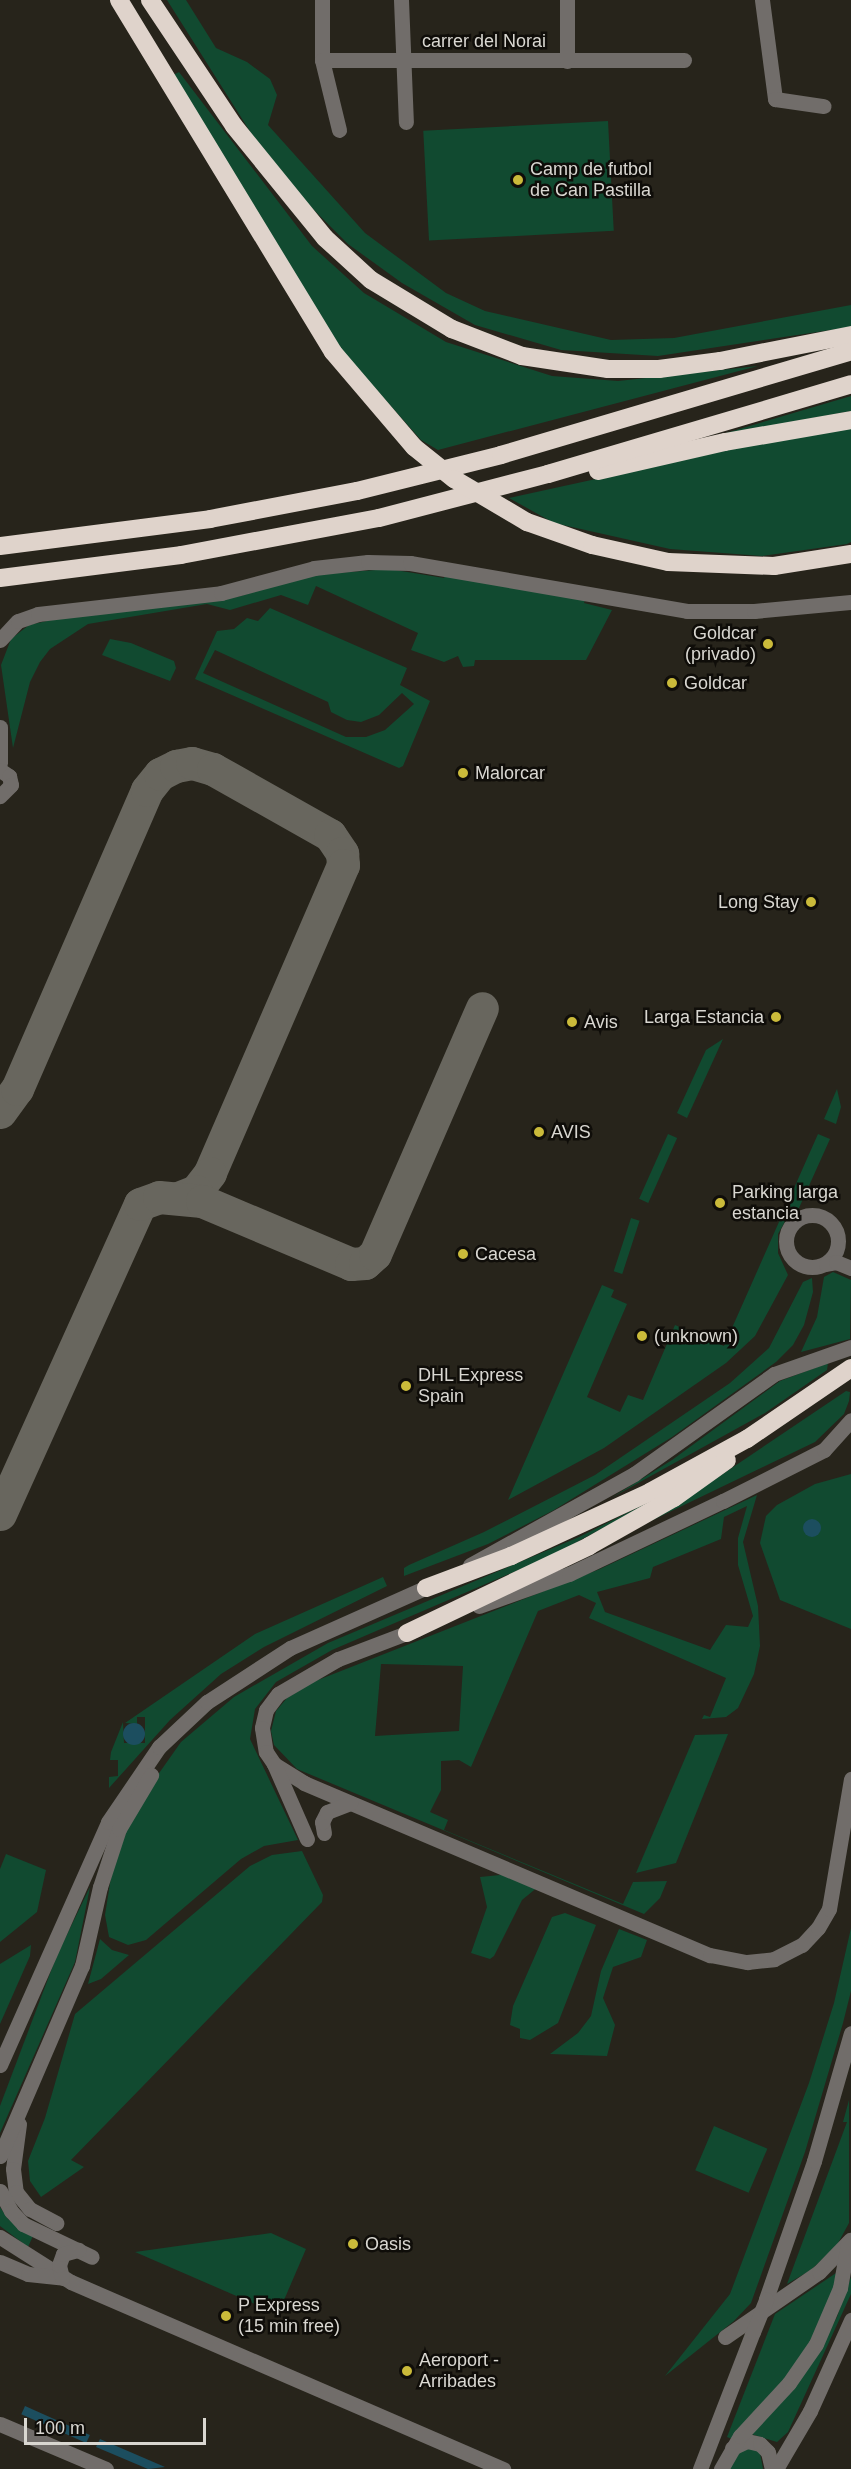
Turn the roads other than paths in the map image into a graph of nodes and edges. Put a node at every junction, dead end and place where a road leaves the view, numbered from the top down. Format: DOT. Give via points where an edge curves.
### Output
graph roads {
  1 [pos="119,0"];
  2 [pos="150,0"];
  3 [pos="322,0"];
  4 [pos="401,0"];
  5 [pos="567,0"];
  6 [pos="762,0"];
  7 [pos="322,60"];
  8 [pos="684,60"];
  9 [pos="402,61"];
  10 [pos="567,61"];
  11 [pos="823,106"];
  12 [pos="406,122"];
  13 [pos="339,129"];
  14 [pos="851,335"];
  15 [pos="851,351"];
  16 [pos="851,384"];
  17 [pos="851,420"];
  18 [pos="548,474"];
  19 [pos="0,546"];
  20 [pos="851,554"];
  21 [pos="0,578"];
  22 [pos="851,602"];
  23 [pos="0,640"];
  24 [pos="0,727"];
  25 [pos="0,763"];
  26 [pos="0,770"];
  27 [pos="0,796"];
  28 [pos="845,1240"];
  29 [pos="851,1257"];
  30 [pos="826,1264"];
  31 [pos="851,1268"];
  32 [pos="851,1347"];
  33 [pos="845,1373"];
  34 [pos="788,1412"];
  35 [pos="851,1420"];
  36 [pos="426,1588"];
  37 [pos="407,1633"];
  38 [pos="159,1747"];
  39 [pos="274,1764"];
  40 [pos="851,1779"];
  41 [pos="350,1803"];
  42 [pos="324,1833"];
  43 [pos="307,1839"];
  44 [pos="851,2033"];
  45 [pos="3,2059"];
  46 [pos="0,2070"];
  47 [pos="21,2109"];
  48 [pos="0,2156"];
  49 [pos="0,2191"];
  50 [pos="56,2223"];
  51 [pos="0,2237"];
  52 [pos="849,2241"];
  53 [pos="78,2250"];
  54 [pos="92,2257"];
  55 [pos="0,2262"];
  56 [pos="62,2278"];
  57 [pos="851,2320"];
  58 [pos="725,2337"];
  59 [pos="0,2424"];
  60 [pos="796,2437"];
  61 [pos="760,2444"];
  62 [pos="707,2451"];
  63 [pos="729,2452"];
  64 [pos="499,2468"];
  65 [pos="106,2469"];
  66 [pos="690,2469"];
  67 [pos="700,2469"];
  68 [pos="721,2469"];
  69 [pos="774,2469"];
  1 -- 20 [label="highway, bridge" via="327,343 359,386 414,447 454,479 527,522 592,545 668,562 774,566"];
  2 -- 14 [label="highway" via="234,126 325,238 370,280 452,329 522,356 608,369 659,369 720,361"];
  3 -- 7 [label="street"];
  4 -- 9 [label="street"];
  5 -- 10 [label="street"];
  6 -- 11 [label="street" via="775,99"];
  7 -- 9 [label="street, carrer del Norai"];
  7 -- 13 [label="street"];
  8 -- 10 [label="street, carrer del Norai"];
  9 -- 10 [label="street, carrer del Norai"];
  9 -- 12 [label="street"];
  15 -- 19 [label="highway" via="522,449 357,491 210,519"];
  16 -- 18 [label="highway"];
  17 -- 18 [label="highway" via="725,442 599,471"];
  18 -- 21 [label="highway" via="291,536 126,563"];
  22 -- 23 [label="street" via="754,611 687,611 410,563 368,562 308,570 227,592 38,614 18,621"];
  24 -- 25 [label="street"];
  26 -- 27 [label="street" via="9,776 11,785"];
  28 -- 29 [label="street"];
  28 -- 30 [label="street"];
  28 -- 30 [label="street" via="832,1224 817,1215 804,1216 792,1224 786,1237 788,1251 797,1263 811,1268"];
  30 -- 31 [label="street" via="841,1263"];
  32 -- 36 [label="street" via="774,1374 634,1474"];
  33 -- 34 [label="highway"];
  34 -- 36 [label="highway" via="710,1460 591,1521"];
  34 -- 37 [label="highway" via="702,1480 632,1523"];
  35 -- 37 [label="street" via="824,1450 656,1534 569,1574"];
  36 -- 38 [label="street" via="290,1648 207,1702"];
  37 -- 39 [label="street" via="338,1659 278,1694 266,1710 262,1728 266,1752"];
  38 -- 45 [label="street" via="103,1832"];
  38 -- 47 [label="street" via="155,1768 119,1829 100,1887 82,1966"];
  39 -- 41 [label="street" via="292,1778"];
  39 -- 43 [label="street"];
  40 -- 41 [label="street" via="825,1918 797,1949 757,1962 710,1955"];
  41 -- 42 [label="street" via="327,1812 322,1822"];
  44 -- 62 [label="street, bridge" via="814,2161"];
  45 -- 46 [label="street"];
  47 -- 48 [label="street"];
  47 -- 50 [label="street" via="14,2185 30,2209"];
  49 -- 53 [label="street" via="10,2211 23,2224"];
  51 -- 56 [label="street"];
  52 -- 58 [label="street" via="819,2272"];
  52 -- 63 [label="street" via="840,2288 816,2344 789,2383"];
  53 -- 54 [label="street"];
  53 -- 56 [label="street" via="63,2254 59,2265"];
  55 -- 56 [label="street" via="28,2274"];
  56 -- 64 [label="street"];
  57 -- 60 [label="street"];
  59 -- 65 [label="street"];
  60 -- 61 [label="street" via="780,2447"];
  60 -- 69 [label="street"];
  61 -- 63 [label="street" via="742,2442"];
  61 -- 69 [label="street" via="768,2452"];
  62 -- 66 [label="street"];
  62 -- 67 [label="street"];
  63 -- 68 [label="street"];
}
